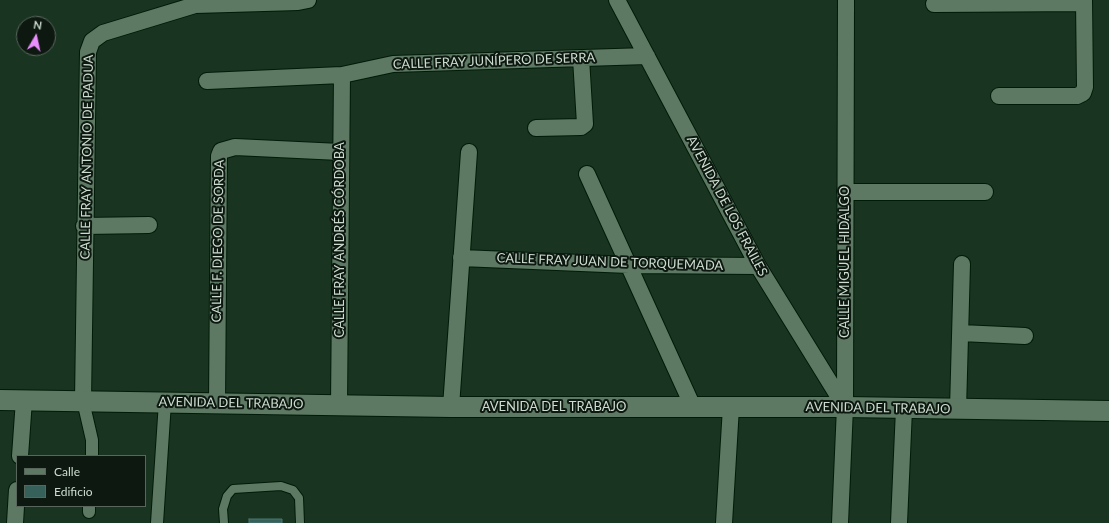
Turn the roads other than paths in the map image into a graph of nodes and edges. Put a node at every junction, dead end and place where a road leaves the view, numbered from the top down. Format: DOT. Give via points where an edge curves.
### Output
graph roads {
  1 [pos="308,0"];
  2 [pos="617,0"];
  3 [pos="846,0"];
  4 [pos="1084,1"];
  5 [pos="934,4"];
  6 [pos="647,56"];
  7 [pos="581,58"];
  8 [pos="342,76"];
  9 [pos="207,81"];
  10 [pos="999,96"];
  11 [pos="536,128"];
  12 [pos="340,152"];
  13 [pos="468,152"];
  14 [pos="587,174"];
  15 [pos="845,192"];
  16 [pos="985,192"];
  17 [pos="149,225"];
  18 [pos="84,226"];
  19 [pos="461,258"];
  20 [pos="962,264"];
  21 [pos="629,265"];
  22 [pos="758,266"];
  23 [pos="961,333"];
  24 [pos="1025,336"];
  25 [pos="0,400"];
  26 [pos="24,400"];
  27 [pos="83,401"];
  28 [pos="165,402"];
  29 [pos="217,403"];
  30 [pos="339,405"];
  31 [pos="451,407"];
  32 [pos="693,407"];
  33 [pos="731,407"];
  34 [pos="845,407"];
  35 [pos="904,408"];
  36 [pos="958,409"];
  37 [pos="1109,411"];
  38 [pos="20,455"];
  39 [pos="92,455"];
  40 [pos="16,501"];
  41 [pos="14,523"];
  42 [pos="157,523"];
  43 [pos="224,523"];
  44 [pos="300,523"];
  45 [pos="724,523"];
  46 [pos="840,523"];
  47 [pos="900,523"];
  1 -- 18 [label="street, CALLE FRAY ANTONIO DE PADUA" via="195,4 103,33 92,41 88,52"];
  2 -- 6 [label="street, AVENIDA DE LOS FRAILES"];
  3 -- 15 [label="street, CALLE MIGUEL HIDALGO"];
  4 -- 5 [label="street"];
  4 -- 10 [label="street" via="1083,93 1077,96"];
  6 -- 7 [label="street, CALLE FRAY JUNÍPERO DE SERRA"];
  6 -- 22 [label="street, AVENIDA DE LOS FRAILES"];
  7 -- 8 [label="street, CALLE FRAY JUNÍPERO DE SERRA" via="393,64"];
  7 -- 11 [label="street" via="585,124 581,127"];
  8 -- 9 [label="street, CALLE FRAY JUNÍPERO DE SERRA"];
  8 -- 12 [label="street, CALLE FRAY ANDRÉS CÓRDOBA"];
  12 -- 29 [label="street, CALLE F. DIEGO DE SORDA" via="235,147 222,151 218,156"];
  12 -- 30 [label="street, CALLE FRAY ANDRÉS CÓRDOBA"];
  13 -- 19 [label="street"];
  14 -- 21 [label="street"];
  15 -- 16 [label="street"];
  15 -- 34 [label="street, CALLE MIGUEL HIDALGO"];
  17 -- 18 [label="street"];
  18 -- 27 [label="street, CALLE FRAY ANTONIO DE PADUA"];
  19 -- 21 [label="street, CALLE FRAY JUAN DE TORQUEMADA"];
  19 -- 31 [label="street"];
  20 -- 23 [label="street"];
  21 -- 22 [label="street, CALLE FRAY JUAN DE TORQUEMADA"];
  21 -- 32 [label="street"];
  22 -- 34 [label="street, AVENIDA DE LOS FRAILES"];
  23 -- 24 [label="street"];
  23 -- 36 [label="street"];
  25 -- 26 [label="street, AVENIDA DEL TRABAJO"];
  26 -- 27 [label="street, AVENIDA DEL TRABAJO"];
  26 -- 38 [label="street"];
  27 -- 28 [label="street, AVENIDA DEL TRABAJO"];
  27 -- 39 [label="street" via="92,440"];
  28 -- 29 [label="street, AVENIDA DEL TRABAJO"];
  28 -- 42 [label="street"];
  29 -- 30 [label="street, AVENIDA DEL TRABAJO"];
  30 -- 31 [label="street, AVENIDA DEL TRABAJO"];
  31 -- 32 [label="street, AVENIDA DEL TRABAJO"];
  32 -- 33 [label="street, AVENIDA DEL TRABAJO"];
  33 -- 34 [label="street, AVENIDA DEL TRABAJO"];
  33 -- 45 [label="street"];
  34 -- 35 [label="street, AVENIDA DEL TRABAJO"];
  34 -- 46 [label="street, CALLE MIGUEL HIDALGO"];
  35 -- 36 [label="street, AVENIDA DEL TRABAJO"];
  35 -- 47 [label="street"];
  36 -- 37 [label="street, AVENIDA DEL TRABAJO"];
  40 -- 41 [label="street"];
  43 -- 44 [label="lane" via="227,496 233,489 281,486 293,490 299,498"];
}
